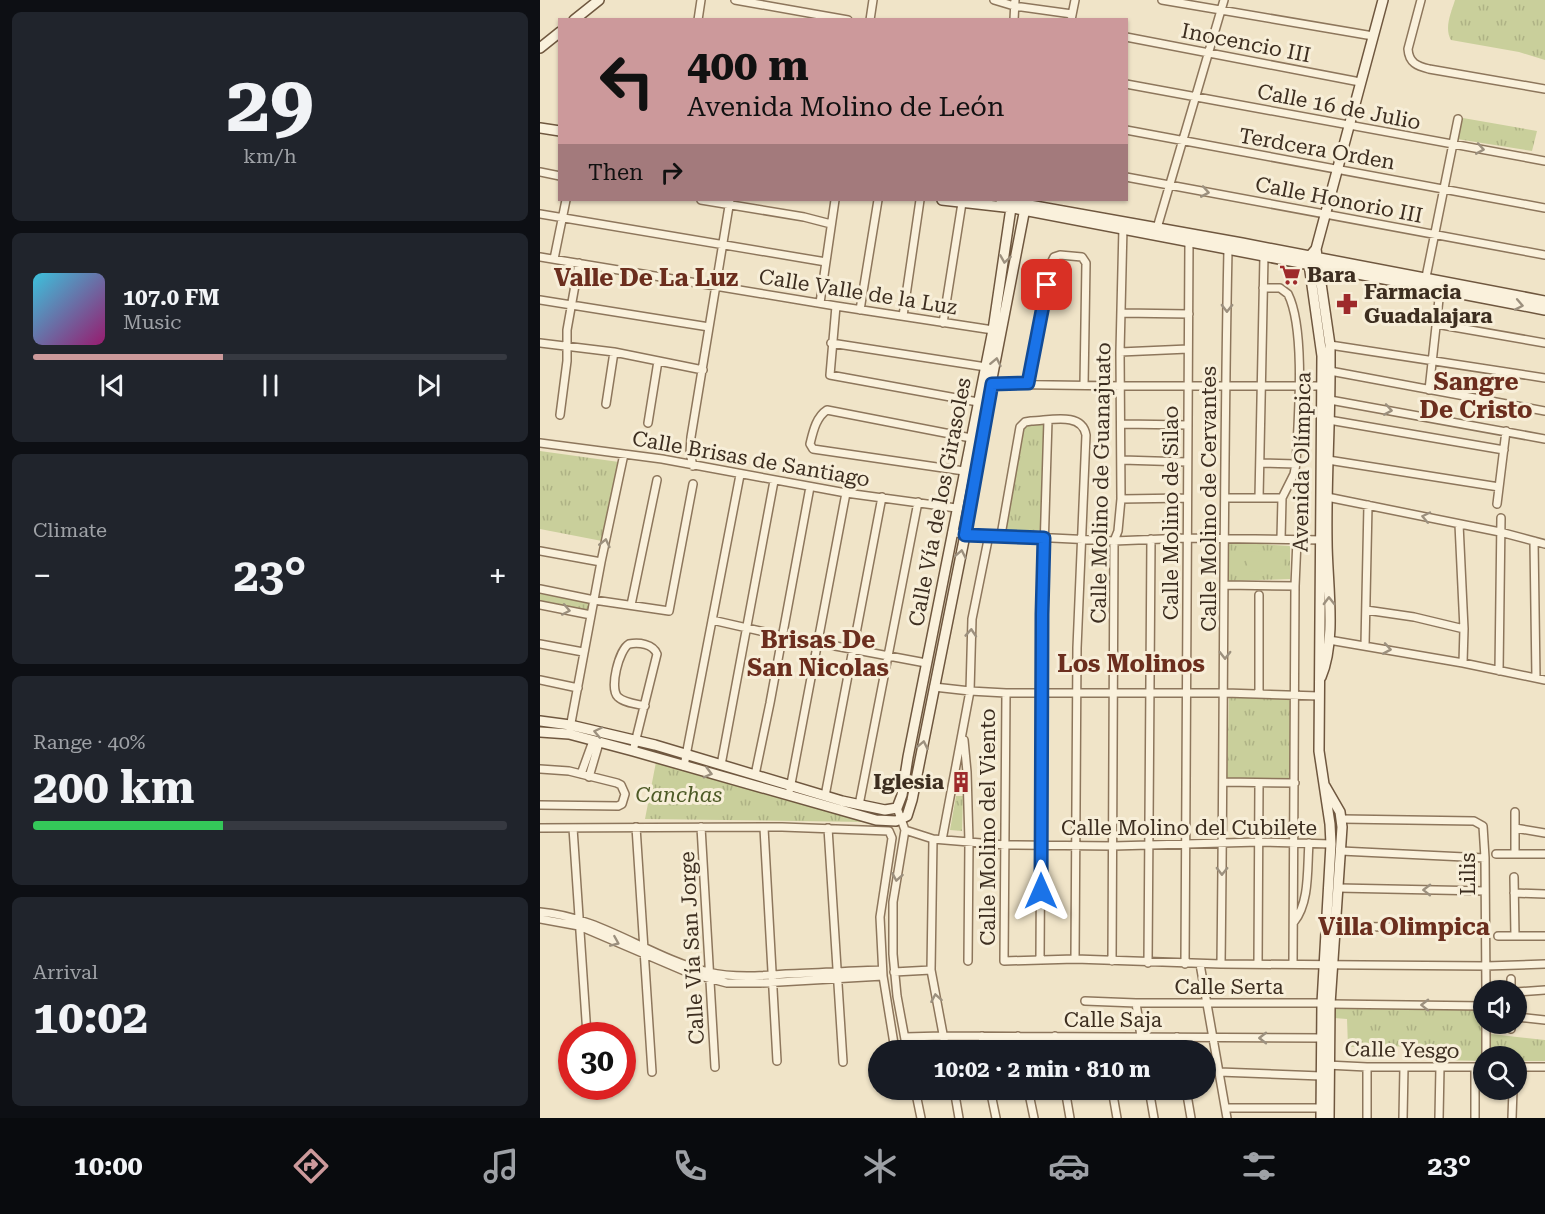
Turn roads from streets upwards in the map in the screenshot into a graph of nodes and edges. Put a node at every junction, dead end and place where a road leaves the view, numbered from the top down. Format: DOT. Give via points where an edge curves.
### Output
graph roads {
  1 [pos="599,0"];
  2 [pos="701,0"];
  3 [pos="735,0"];
  4 [pos="873,0"];
  5 [pos="994,0"];
  6 [pos="1075,0"];
  7 [pos="1162,0"];
  8 [pos="1224,0"];
  9 [pos="1383,0"];
  10 [pos="1421,0"];
  11 [pos="1014,3"];
  12 [pos="1222,9"];
  13 [pos="1072,16"];
  14 [pos="576,18"];
  15 [pos="698,18"];
  16 [pos="837,18"];
  17 [pos="870,18"];
  18 [pos="558,34"];
  19 [pos="1373,36"];
  20 [pos="1128,37"];
  21 [pos="540,48"];
  22 [pos="1208,53"];
  23 [pos="1360,82"];
  24 [pos="1128,84"];
  25 [pos="1545,89"];
  26 [pos="1195,97"];
  27 [pos="1458,119"];
  28 [pos="1349,125"];
  29 [pos="540,128"];
  30 [pos="1128,130"];
  31 [pos="558,131"];
  32 [pos="1184,141"];
  33 [pos="1452,145"];
  34 [pos="1545,161"];
  35 [pos="1336,168"];
  36 [pos="540,172"];
  37 [pos="558,176"];
  38 [pos="1128,177"];
  39 [pos="1169,186"];
  40 [pos="1444,190"];
  41 [pos="566,201"];
  42 [pos="835,201"];
  43 [pos="878,201"];
  44 [pos="920,201"];
  45 [pos="952,201"];
  46 [pos="729,202"];
  47 [pos="962,202"];
  48 [pos="1040,202"];
  49 [pos="1012,203"];
  50 [pos="1026,207"];
  51 [pos="1545,208"];
  52 [pos="1325,213"];
  53 [pos="540,214"];
  54 [pos="562,217"];
  55 [pos="831,224"];
  56 [pos="1123,226"];
  57 [pos="1157,228"];
  58 [pos="1436,236"];
  59 [pos="1189,242"];
  60 [pos="723,245"];
  61 [pos="1228,249"];
  62 [pos="1545,255"];
  63 [pos="1264,256"];
  64 [pos="540,257"];
  65 [pos="554,259"];
  66 [pos="1314,259"];
  67 [pos="826,262"];
  68 [pos="579,263"];
  69 [pos="1426,277"];
  70 [pos="715,286"];
  71 [pos="1263,288"];
  72 [pos="1440,290"];
  73 [pos="540,300"];
  74 [pos="1545,301"];
  75 [pos="820,303"];
  76 [pos="571,304"];
  77 [pos="836,306"];
  78 [pos="860,310"];
  79 [pos="1545,310"];
  80 [pos="1122,313"];
  81 [pos="1189,314"];
  82 [pos="903,316"];
  83 [pos="943,323"];
  84 [pos="1436,324"];
  85 [pos="709,327"];
  86 [pos="993,330"];
  87 [pos="540,343"];
  88 [pos="831,343"];
  89 [pos="1545,344"];
  90 [pos="1329,345"];
  91 [pos="567,348"];
  92 [pos="1188,350"];
  93 [pos="614,352"];
  94 [pos="1120,352"];
  95 [pos="658,361"];
  96 [pos="1432,362"];
  97 [pos="986,367"];
  98 [pos="703,370"];
  99 [pos="1330,371"];
  100 [pos="1545,378"];
  101 [pos="1028,383"];
  102 [pos="987,384"];
  103 [pos="1084,385"];
  104 [pos="1122,386"];
  105 [pos="1188,386"];
  106 [pos="1226,386"];
  107 [pos="1261,386"];
  108 [pos="1298,386"];
  109 [pos="1326,386"];
  110 [pos="1429,390"];
  111 [pos="1330,400"];
  112 [pos="978,402"];
  113 [pos="606,404"];
  114 [pos="1545,411"];
  115 [pos="560,415"];
  116 [pos="1048,420"];
  117 [pos="1329,420"];
  118 [pos="648,423"];
  119 [pos="1122,424"];
  120 [pos="1188,425"];
  121 [pos="1506,431"];
  122 [pos="971,438"];
  123 [pos="1545,439"];
  124 [pos="540,443"];
  125 [pos="1504,450"];
  126 [pos="624,454"];
  127 [pos="1122,460"];
  128 [pos="1328,460"];
  129 [pos="1187,462"];
  130 [pos="1260,463"];
  131 [pos="1296,464"];
  132 [pos="693,466"];
  133 [pos="964,471"];
  134 [pos="740,475"];
  135 [pos="657,480"];
  136 [pos="774,481"];
  137 [pos="693,484"];
  138 [pos="810,487"];
  139 [pos="1499,487"];
  140 [pos="846,493"];
  141 [pos="882,497"];
  142 [pos="1327,497"];
  143 [pos="1187,498"];
  144 [pos="1225,498"];
  145 [pos="1259,498"];
  146 [pos="1282,498"];
  147 [pos="1121,499"];
  148 [pos="918,502"];
  149 [pos="1497,504"];
  150 [pos="1368,505"];
  151 [pos="956,508"];
  152 [pos="1501,518"];
  153 [pos="1459,524"];
  154 [pos="1500,532"];
  155 [pos="952,533"];
  156 [pos="965,535"];
  157 [pos="989,535"];
  158 [pos="1001,535"];
  159 [pos="1044,538"];
  160 [pos="1187,538"];
  161 [pos="1225,538"];
  162 [pos="1151,539"];
  163 [pos="1281,539"];
  164 [pos="1080,540"];
  165 [pos="1297,540"];
  166 [pos="1323,540"];
  167 [pos="1114,541"];
  168 [pos="1534,541"];
  169 [pos="1545,543"];
  170 [pos="540,551"];
  171 [pos="601,562"];
  172 [pos="1225,585"];
  173 [pos="1295,586"];
  174 [pos="540,589"];
  175 [pos="1259,595"];
  176 [pos="594,600"];
  177 [pos="540,605"];
  178 [pos="631,605"];
  179 [pos="1366,610"];
  180 [pos="591,615"];
  181 [pos="712,620"];
  182 [pos="746,628"];
  183 [pos="1464,629"];
  184 [pos="782,636"];
  185 [pos="1329,640"];
  186 [pos="818,642"];
  187 [pos="540,644"];
  188 [pos="1365,645"];
  189 [pos="853,648"];
  190 [pos="583,652"];
  191 [pos="889,656"];
  192 [pos="926,663"];
  193 [pos="1463,663"];
  194 [pos="1499,670"];
  195 [pos="1536,678"];
  196 [pos="1320,679"];
  197 [pos="540,680"];
  198 [pos="1545,680"];
  199 [pos="934,687"];
  200 [pos="578,688"];
  201 [pos="970,691"];
  202 [pos="1006,693"];
  203 [pos="1041,693"];
  204 [pos="1077,693"];
  205 [pos="1114,693"];
  206 [pos="1225,693"];
  207 [pos="1259,693"];
  208 [pos="1150,694"];
  209 [pos="1186,694"];
  210 [pos="1294,694"];
  211 [pos="1319,696"];
  212 [pos="645,706"];
  213 [pos="540,721"];
  214 [pos="569,730"];
  215 [pos="540,732"];
  216 [pos="963,734"];
  217 [pos="636,740"];
  218 [pos="596,742"];
  219 [pos="655,745"];
  220 [pos="633,751"];
  221 [pos="687,755"];
  222 [pos="652,756"];
  223 [pos="721,765"];
  224 [pos="684,766"];
  225 [pos="540,769"];
  226 [pos="755,775"];
  227 [pos="585,776"];
  228 [pos="1224,782"];
  229 [pos="1322,782"];
  230 [pos="1259,783"];
  231 [pos="1295,783"];
  232 [pos="789,790"];
  233 [pos="825,796"];
  234 [pos="859,805"];
  235 [pos="540,806"];
  236 [pos="897,808"];
  237 [pos="1515,812"];
  238 [pos="1342,819"];
  239 [pos="901,820"];
  240 [pos="636,827"];
  241 [pos="701,827"];
  242 [pos="540,828"];
  243 [pos="573,828"];
  244 [pos="764,828"];
  245 [pos="828,828"];
  246 [pos="1515,828"];
  247 [pos="905,830"];
  248 [pos="1545,833"];
  249 [pos="933,839"];
  250 [pos="942,840"];
  251 [pos="969,842"];
  252 [pos="1259,842"];
  253 [pos="1186,843"];
  254 [pos="1223,843"];
  255 [pos="1295,843"];
  256 [pos="1309,843"];
  257 [pos="1149,844"];
  258 [pos="1331,844"];
  259 [pos="1005,845"];
  260 [pos="1041,845"];
  261 [pos="1076,846"];
  262 [pos="1113,846"];
  263 [pos="1341,851"];
  264 [pos="1496,854"];
  265 [pos="1515,854"];
  266 [pos="1545,854"];
  267 [pos="1485,858"];
  268 [pos="1514,878"];
  269 [pos="1338,888"];
  270 [pos="1485,891"];
  271 [pos="1514,893"];
  272 [pos="1545,894"];
  273 [pos="540,912"];
  274 [pos="540,919"];
  275 [pos="579,922"];
  276 [pos="1294,922"];
  277 [pos="1335,926"];
  278 [pos="1485,929"];
  279 [pos="1498,936"];
  280 [pos="1515,936"];
  281 [pos="1545,936"];
  282 [pos="645,951"];
  283 [pos="1075,959"];
  284 [pos="1040,960"];
  285 [pos="968,961"];
  286 [pos="1112,961"];
  287 [pos="1148,963"];
  288 [pos="1185,964"];
  289 [pos="1200,964"];
  290 [pos="1221,964"];
  291 [pos="1258,964"];
  292 [pos="1293,964"];
  293 [pos="1545,964"];
  294 [pos="1328,965"];
  295 [pos="1486,966"];
  296 [pos="931,970"];
  297 [pos="894,972"];
  298 [pos="882,973"];
  299 [pos="836,975"];
  300 [pos="710,976"];
  301 [pos="773,979"];
  302 [pos="1486,980"];
  303 [pos="1545,990"];
  304 [pos="1527,991"];
  305 [pos="1085,1001"];
  306 [pos="1136,1003"];
  307 [pos="1207,1003"];
  308 [pos="1326,1004"];
  309 [pos="1473,1006"];
  310 [pos="1527,1018"];
  311 [pos="1545,1020"];
  312 [pos="585,1022"];
  313 [pos="944,1036"];
  314 [pos="982,1036"];
  315 [pos="1018,1036"];
  316 [pos="1055,1036"];
  317 [pos="905,1037"];
  318 [pos="1104,1037"];
  319 [pos="1141,1037"];
  320 [pos="1177,1037"];
  321 [pos="1213,1038"];
  322 [pos="1321,1038"];
  323 [pos="893,1040"];
  324 [pos="905,1040"];
  325 [pos="945,1040"];
  326 [pos="983,1040"];
  327 [pos="1019,1040"];
  328 [pos="1056,1040"];
  329 [pos="1104,1040"];
  330 [pos="1141,1040"];
  331 [pos="1177,1040"];
  332 [pos="777,1061"];
  333 [pos="843,1062"];
  334 [pos="1325,1065"];
  335 [pos="715,1067"];
  336 [pos="1367,1067"];
  337 [pos="1404,1067"];
  338 [pos="1440,1067"];
  339 [pos="1473,1067"];
  340 [pos="1527,1067"];
  341 [pos="1545,1067"];
  342 [pos="652,1072"];
  343 [pos="1219,1072"];
  344 [pos="1320,1076"];
  345 [pos="917,1100"];
  346 [pos="956,1100"];
  347 [pos="992,1100"];
  348 [pos="1030,1100"];
  349 [pos="1067,1100"];
  350 [pos="1114,1100"];
  351 [pos="1151,1100"];
  352 [pos="1188,1100"];
  353 [pos="1476,1100"];
  354 [pos="1513,1100"];
  355 [pos="1226,1108"];
  356 [pos="1321,1113"];
  357 [pos="921,1118"];
  358 [pos="959,1118"];
  359 [pos="996,1118"];
  360 [pos="1034,1118"];
  361 [pos="1070,1118"];
  362 [pos="1117,1118"];
  363 [pos="1154,1118"];
  364 [pos="1191,1118"];
  365 [pos="1227,1118"];
  366 [pos="1329,1118"];
  367 [pos="1367,1118"];
  368 [pos="1403,1118"];
  369 [pos="1439,1118"];
  370 [pos="1475,1118"];
  371 [pos="1512,1118"];
  1 -- 14 [label="street"];
  2 -- 15 [label="street"];
  3 -- 16 [label="street"];
  4 -- 17 [label="street"];
  5 -- 11 [label="street"];
  6 -- 13 [label="street"];
  7 -- 12 [label="street"];
  8 -- 12 [label="street"];
  9 -- 19 [label="street, Avenida Olímpica"];
  10 -- 25 [label="street" via="1408,49 1415,64"];
  11 -- 13 [label="street"];
  12 -- 19 [label="street"];
  12 -- 22 [label="street"];
  18 -- 21 [label="street"];
  19 -- 23 [label="street, Avenida Olímpica"];
  20 -- 22 [label="street, Inocencio III"];
  22 -- 23 [label="street, Inocencio III"];
  22 -- 26 [label="street"];
  23 -- 28 [label="street, Avenida Olímpica"];
  24 -- 26 [label="street, Calle 16 de Julio"];
  26 -- 28 [label="street, Calle 16 de Julio"];
  26 -- 32 [label="street"];
  27 -- 33 [label="street"];
  28 -- 33 [label="street, Calle 16 de Julio"];
  28 -- 35 [label="street, Avenida Olímpica"];
  29 -- 31 [label="street"];
  30 -- 32 [label="street, Terdcera Orden"];
  32 -- 35 [label="street, Terdcera Orden"];
  32 -- 39 [label="street"];
  33 -- 34 [label="street, Calle 16 de Julio, one-way"];
  33 -- 40 [label="street"];
  35 -- 40 [label="street, Terdcera Orden"];
  35 -- 52 [label="street, Avenida Olímpica"];
  36 -- 37 [label="street"];
  38 -- 39 [label="street, Calle Honorio III"];
  39 -- 52 [label="street, Calle Honorio III, one-way"];
  39 -- 57 [label="street"];
  40 -- 51 [label="street, Terdcera Orden"];
  40 -- 58 [label="street"];
  41 -- 54 [label="street"];
  42 -- 55 [label="street"];
  43 -- 78 [label="street"];
  44 -- 82 [label="street"];
  45 -- 47 [label="street"];
  46 -- 55 [label="street"];
  46 -- 60 [label="street"];
  47 -- 49 [label="street"];
  47 -- 83 [label="street"];
  48 -- 50 [label="street"];
  48 -- 56 [label="street"];
  49 -- 50 [label="street"];
  49 -- 86 [label="street, Calle Vía de los Girasoles, one-way"];
  50 -- 56 [label="street"];
  102 -- 50 [label="street, Calle Vía de los Girasoles, one-way"];
  52 -- 58 [label="street, Calle Honorio III"];
  52 -- 66 [label="street, Avenida Olímpica"];
  53 -- 54 [label="street"];
  54 -- 60 [label="street"];
  54 -- 65 [label="street"];
  55 -- 67 [label="street"];
  56 -- 57 [label="street"];
  56 -- 59 [label="street"];
  56 -- 80 [label="street, Calle Molino de Guanajuato"];
  57 -- 66 [label="street"];
  58 -- 62 [label="street, Calle Honorio III"];
  58 -- 69 [label="street"];
  59 -- 61 [label="street"];
  59 -- 81 [label="street, Calle Molino de Silao"];
  60 -- 67 [label="street"];
  60 -- 70 [label="street"];
  61 -- 63 [label="street"];
  61 -- 106 [label="street, Calle Molino de Cervantes, one-way"];
  63 -- 66 [label="street"];
  63 -- 71 [label="street"];
  64 -- 65 [label="street, Calle Valle de la Luz"];
  65 -- 68 [label="street, Calle Valle de la Luz"];
  66 -- 69 [label="street"];
  66 -- 72 [label="street"];
  66 -- 90 [label="street, Avenida Olímpica"];
  66 -- 109 [label="street, Avenida Olímpica"];
  67 -- 75 [label="street"];
  68 -- 70 [label="street, Calle Valle de la Luz"];
  68 -- 76 [label="street"];
  69 -- 74 [label="street"];
  70 -- 75 [label="street, Calle Valle de la Luz"];
  70 -- 85 [label="street"];
  71 -- 107 [label="street"];
  71 -- 108 [label="street" via="1280,288 1290,297 1297,336"];
  72 -- 79 [label="street, one-way"];
  72 -- 84 [label="street"];
  73 -- 76 [label="street"];
  75 -- 77 [label="street, Calle Valle de la Luz"];
  76 -- 85 [label="street"];
  76 -- 91 [label="street"];
  77 -- 78 [label="street, Calle Valle de la Luz"];
  77 -- 88 [label="street"];
  78 -- 82 [label="street, Calle Valle de la Luz"];
  80 -- 81 [label="street"];
  80 -- 94 [label="street, Calle Molino de Guanajuato"];
  81 -- 92 [label="street, Calle Molino de Silao"];
  82 -- 83 [label="street, Calle Valle de la Luz"];
  83 -- 86 [label="street, Calle Valle de la Luz"];
  84 -- 89 [label="street"];
  84 -- 96 [label="street"];
  85 -- 98 [label="street"];
  86 -- 97 [label="street, Calle Vía de los Girasoles"];
  87 -- 91 [label="street"];
  88 -- 97 [label="street"];
  88 -- 112 [label="street" via="830,375"];
  90 -- 96 [label="street"];
  90 -- 99 [label="street, Avenida Olímpica"];
  91 -- 93 [label="street"];
  91 -- 115 [label="street"];
  92 -- 94 [label="street"];
  92 -- 105 [label="street, Calle Molino de Silao"];
  93 -- 95 [label="street"];
  93 -- 113 [label="street"];
  94 -- 104 [label="street, Calle Molino de Guanajuato"];
  95 -- 98 [label="street"];
  95 -- 118 [label="street"];
  96 -- 100 [label="street"];
  96 -- 110 [label="street"];
  97 -- 102 [label="street, Calle Vía de los Girasoles"];
  98 -- 132 [label="street" via="690,447"];
  99 -- 109 [label="street, Avenida Olímpica"];
  99 -- 110 [label="street"];
  101 -- 102 [label="street"];
  101 -- 103 [label="street"];
  101 -- 103 [label="street" via="1051,263 1060,255 1082,257 1086,263"];
  102 -- 112 [label="street, Calle Vía de los Girasoles"];
  102 -- 156 [label="street, Calle Vía de los Girasoles"];
  103 -- 104 [label="street"];
  104 -- 105 [label="street"];
  104 -- 119 [label="street, Calle Molino de Guanajuato"];
  105 -- 106 [label="street"];
  105 -- 120 [label="street, Calle Molino de Silao"];
  106 -- 107 [label="street"];
  106 -- 144 [label="street, Calle Molino de Cervantes"];
  107 -- 108 [label="street"];
  107 -- 130 [label="street"];
  108 -- 109 [label="street"];
  108 -- 131 [label="street"];
  109 -- 111 [label="street, Avenida Olímpica"];
  109 -- 166 [label="street, Avenida Olímpica"];
  110 -- 114 [label="street"];
  111 -- 117 [label="street, Avenida Olímpica"];
  111 -- 121 [label="street, one-way"];
  112 -- 122 [label="street, Calle Vía de los Girasoles"];
  116 -- 158 [label="street" via="1025,422 1020,427"];
  116 -- 159 [label="street"];
  116 -- 164 [label="street" via="1075,420 1085,429"];
  117 -- 125 [label="street"];
  117 -- 128 [label="street, Avenida Olímpica"];
  119 -- 120 [label="street"];
  119 -- 127 [label="street, Calle Molino de Guanajuato"];
  120 -- 129 [label="street, Calle Molino de Silao"];
  121 -- 123 [label="street"];
  121 -- 125 [label="street"];
  122 -- 133 [label="street, Calle Vía de los Girasoles"];
  122 -- 133 [label="street" via="827,410 812,434 813,449"];
  124 -- 126 [label="street, Calle Brisas de Santiago"];
  125 -- 139 [label="street"];
  126 -- 132 [label="street, Calle Brisas de Santiago"];
  171 -- 126 [label="street, one-way"];
  127 -- 129 [label="street"];
  127 -- 147 [label="street, Calle Molino de Guanajuato"];
  128 -- 139 [label="street"];
  128 -- 142 [label="street, Avenida Olímpica"];
  129 -- 143 [label="street, Calle Molino de Silao"];
  130 -- 131 [label="street"];
  130 -- 145 [label="street"];
  131 -- 146 [label="street"];
  132 -- 134 [label="street, Calle Brisas de Santiago"];
  133 -- 151 [label="street, Calle Vía de los Girasoles"];
  134 -- 136 [label="street, Calle Brisas de Santiago"];
  134 -- 181 [label="street"];
  135 -- 178 [label="street"];
  136 -- 138 [label="street, Calle Brisas de Santiago"];
  136 -- 182 [label="street"];
  137 -- 178 [label="street" via="669,611"];
  138 -- 140 [label="street, Calle Brisas de Santiago"];
  138 -- 184 [label="street"];
  139 -- 149 [label="street"];
  140 -- 141 [label="street, Calle Brisas de Santiago"];
  140 -- 186 [label="street"];
  141 -- 148 [label="street, Calle Brisas de Santiago"];
  141 -- 189 [label="street"];
  142 -- 150 [label="street"];
  142 -- 166 [label="street, Avenida Olímpica"];
  143 -- 147 [label="street"];
  143 -- 160 [label="street, Calle Molino de Silao"];
  144 -- 145 [label="street"];
  144 -- 161 [label="street, Calle Molino de Cervantes"];
  145 -- 146 [label="street"];
  146 -- 163 [label="street"];
  147 -- 167 [label="street, Calle Molino de Guanajuato"];
  148 -- 151 [label="street, Calle Brisas de Santiago"];
  148 -- 191 [label="street"];
  153 -- 150 [label="street, one-way"];
  150 -- 179 [label="street"];
  151 -- 155 [label="street, Calle Vía de los Girasoles"];
  152 -- 154 [label="street"];
  153 -- 154 [label="street"];
  153 -- 183 [label="street"];
  154 -- 168 [label="street"];
  154 -- 194 [label="street"];
  155 -- 156 [label="street"];
  155 -- 192 [label="street, Calle Vía de los Girasoles"];
  156 -- 157 [label="street"];
  199 -- 156 [label="street, Calle Vía de los Girasoles, one-way"];
  157 -- 158 [label="street"];
  201 -- 157 [label="street, one-way" via="972,619"];
  158 -- 159 [label="street"];
  159 -- 164 [label="street"];
  159 -- 203 [label="street"];
  160 -- 161 [label="street"];
  160 -- 162 [label="street"];
  160 -- 209 [label="street, Calle Molino de Silao"];
  161 -- 163 [label="street"];
  161 -- 172 [label="street, Calle Molino de Cervantes"];
  162 -- 167 [label="street"];
  162 -- 208 [label="street"];
  163 -- 165 [label="street"];
  164 -- 167 [label="street"];
  164 -- 204 [label="street"];
  165 -- 166 [label="street"];
  165 -- 173 [label="street"];
  185 -- 166 [label="street, Avenida Olímpica, one-way"];
  166 -- 196 [label="street, Avenida Olímpica"];
  167 -- 205 [label="street, Calle Molino de Guanajuato"];
  168 -- 169 [label="street"];
  168 -- 195 [label="street"];
  170 -- 171 [label="street"];
  171 -- 176 [label="street"];
  172 -- 173 [label="street"];
  172 -- 206 [label="street, Calle Molino de Cervantes, one-way"];
  173 -- 210 [label="street"];
  174 -- 176 [label="street"];
  175 -- 207 [label="street"];
  176 -- 178 [label="street"];
  176 -- 180 [label="street"];
  177 -- 180 [label="street, one-way"];
  179 -- 183 [label="street"];
  179 -- 188 [label="street"];
  180 -- 190 [label="street"];
  181 -- 182 [label="street"];
  181 -- 221 [label="street"];
  182 -- 184 [label="street"];
  182 -- 223 [label="street"];
  183 -- 193 [label="street"];
  184 -- 186 [label="street"];
  184 -- 226 [label="street"];
  185 -- 188 [label="street"];
  185 -- 196 [label="street, Avenida Olímpica"];
  186 -- 189 [label="street"];
  186 -- 232 [label="street"];
  187 -- 190 [label="street"];
  188 -- 193 [label="street, one-way"];
  189 -- 191 [label="street"];
  189 -- 233 [label="street"];
  190 -- 200 [label="street"];
  191 -- 192 [label="street"];
  191 -- 234 [label="street"];
  192 -- 236 [label="street, Calle Vía de los Girasoles"];
  193 -- 194 [label="street"];
  194 -- 195 [label="street"];
  195 -- 198 [label="street"];
  196 -- 211 [label="street, Avenida Olímpica"];
  197 -- 200 [label="street"];
  199 -- 201 [label="street"];
  239 -- 199 [label="street, Calle Vía de los Girasoles, one-way" via="910,806"];
  200 -- 214 [label="street"];
  201 -- 202 [label="street"];
  201 -- 216 [label="street"];
  202 -- 203 [label="street"];
  202 -- 259 [label="street, Calle Molino del Viento"];
  203 -- 204 [label="street"];
  203 -- 260 [label="street"];
  204 -- 205 [label="street"];
  204 -- 261 [label="street"];
  205 -- 208 [label="street"];
  205 -- 262 [label="street, Calle Molino de Guanajuato"];
  206 -- 207 [label="street"];
  206 -- 209 [label="street"];
  206 -- 228 [label="street, Calle Molino de Cervantes"];
  207 -- 210 [label="street"];
  208 -- 209 [label="street"];
  208 -- 257 [label="street"];
  209 -- 253 [label="street, Calle Molino de Silao"];
  210 -- 211 [label="street"];
  210 -- 231 [label="street"];
  211 -- 229 [label="street, Avenida Olímpica"];
  212 -- 212 [label="street" via="657,654 652,647 634,643 622,650 614,688 620,698"];
  212 -- 217 [label="street"];
  213 -- 214 [label="street"];
  214 -- 215 [label="street"];
  217 -- 214 [label="street, one-way"];
  214 -- 218 [label="street"];
  216 -- 250 [label="street"];
  216 -- 251 [label="street"];
  217 -- 219 [label="street"];
  217 -- 220 [label="street"];
  218 -- 220 [label="street"];
  218 -- 227 [label="street"];
  219 -- 221 [label="street"];
  219 -- 222 [label="street"];
  220 -- 222 [label="street"];
  221 -- 223 [label="street"];
  221 -- 224 [label="street"];
  222 -- 224 [label="street"];
  223 -- 226 [label="street"];
  224 -- 232 [label="street, one-way"];
  225 -- 227 [label="street"];
  226 -- 232 [label="street"];
  227 -- 235 [label="street" via="621,785 625,794 622,804"];
  228 -- 230 [label="street"];
  228 -- 254 [label="street, Calle Molino de Cervantes"];
  229 -- 238 [label="street, Avenida Olímpica"];
  229 -- 258 [label="street, Avenida Olímpica"];
  230 -- 231 [label="street"];
  230 -- 252 [label="street"];
  231 -- 255 [label="street"];
  232 -- 233 [label="street"];
  232 -- 239 [label="street" via="876,820"];
  233 -- 234 [label="street"];
  234 -- 236 [label="street"];
  236 -- 239 [label="street"];
  237 -- 246 [label="street"];
  238 -- 263 [label="street, Avenida Olímpica"];
  238 -- 267 [label="street, Lilis" via="1474,821 1484,829"];
  239 -- 247 [label="street"];
  240 -- 241 [label="street"];
  240 -- 243 [label="street"];
  240 -- 282 [label="street"];
  241 -- 244 [label="street"];
  241 -- 300 [label="street, Calle Vía San Jorge"];
  242 -- 243 [label="street"];
  243 -- 275 [label="street"];
  244 -- 245 [label="street"];
  244 -- 301 [label="street"];
  245 -- 298 [label="street" via="891,832 880,908"];
  245 -- 299 [label="street"];
  246 -- 248 [label="street"];
  246 -- 265 [label="street"];
  247 -- 249 [label="street, Calle Molino del Cubilete"];
  247 -- 297 [label="street, one-way" via="892,914"];
  249 -- 250 [label="street, Calle Molino del Cubilete"];
  249 -- 296 [label="street"];
  250 -- 251 [label="street, Calle Molino del Cubilete"];
  251 -- 259 [label="street, Calle Molino del Cubilete"];
  251 -- 285 [label="street"];
  252 -- 254 [label="street, Calle Molino del Cubilete"];
  252 -- 255 [label="street, Calle Molino del Cubilete"];
  252 -- 291 [label="street"];
  253 -- 254 [label="street, Calle Molino del Cubilete"];
  253 -- 257 [label="street, Calle Molino del Cubilete"];
  253 -- 288 [label="street, Calle Molino de Silao"];
  254 -- 290 [label="street, Calle Molino de Cervantes, one-way"];
  255 -- 256 [label="street, Calle Molino del Cubilete"];
  255 -- 276 [label="street"];
  256 -- 258 [label="street, Calle Molino del Cubilete"];
  256 -- 276 [label="street" via="1305,899"];
  257 -- 262 [label="street, Calle Molino del Cubilete"];
  257 -- 287 [label="street"];
  258 -- 294 [label="street, Avenida Olímpica"];
  259 -- 260 [label="street, Calle Molino del Cubilete"];
  259 -- 284 [label="street, Calle Molino del Viento" via="1004,961"];
  260 -- 261 [label="street, Calle Molino del Cubilete"];
  260 -- 284 [label="street"];
  261 -- 262 [label="street, Calle Molino del Cubilete"];
  261 -- 283 [label="street"];
  262 -- 286 [label="street, Calle Molino de Guanajuato"];
  263 -- 267 [label="street"];
  263 -- 269 [label="street, Avenida Olímpica"];
  264 -- 265 [label="street"];
  265 -- 266 [label="street"];
  267 -- 270 [label="street, Lilis"];
  268 -- 271 [label="street"];
  270 -- 269 [label="street, one-way"];
  269 -- 277 [label="street, Avenida Olímpica"];
  270 -- 278 [label="street, Lilis"];
  271 -- 272 [label="street"];
  271 -- 280 [label="street"];
  273 -- 275 [label="street" via="561,914"];
  274 -- 275 [label="street"];
  275 -- 282 [label="street"];
  275 -- 312 [label="street"];
  276 -- 292 [label="street"];
  277 -- 278 [label="street"];
  277 -- 294 [label="street, Avenida Olímpica"];
  278 -- 295 [label="street, Lilis"];
  279 -- 280 [label="street"];
  280 -- 281 [label="street"];
  282 -- 300 [label="street"];
  282 -- 342 [label="street"];
  283 -- 284 [label="street"];
  283 -- 286 [label="street"];
  286 -- 287 [label="street"];
  287 -- 288 [label="street"];
  288 -- 289 [label="street"];
  289 -- 290 [label="street"];
  289 -- 307 [label="street"];
  290 -- 291 [label="street"];
  291 -- 292 [label="street"];
  292 -- 294 [label="street"];
  293 -- 295 [label="street"];
  294 -- 295 [label="street"];
  294 -- 308 [label="street, Avenida Olímpica"];
  295 -- 302 [label="street, Lilis"];
  296 -- 297 [label="street"];
  313 -- 296 [label="street, one-way"];
  297 -- 317 [label="street"];
  298 -- 299 [label="street"];
  298 -- 323 [label="street"];
  299 -- 301 [label="street"];
  299 -- 333 [label="street"];
  300 -- 301 [label="street" via="727,983"];
  300 -- 335 [label="street, Calle Vía San Jorge"];
  301 -- 332 [label="street"];
  303 -- 304 [label="street"];
  305 -- 306 [label="street, Calle Serta"];
  306 -- 307 [label="street, Calle Serta"];
  306 -- 319 [label="street"];
  307 -- 308 [label="street, Calle Serta"];
  307 -- 321 [label="street"];
  309 -- 308 [label="street, Calle Serta, one-way"];
  308 -- 322 [label="street, Avenida Olímpica"];
  308 -- 334 [label="street, Avenida Olímpica"];
  310 -- 311 [label="street"];
  313 -- 314 [label="street, Calle Saja"];
  313 -- 317 [label="street, Calle Saja"];
  313 -- 325 [label="street"];
  314 -- 315 [label="street, Calle Saja"];
  314 -- 326 [label="street"];
  315 -- 316 [label="street, Calle Saja"];
  315 -- 327 [label="street"];
  316 -- 318 [label="street, Calle Saja"];
  316 -- 328 [label="street"];
  317 -- 324 [label="street"];
  318 -- 319 [label="street, Calle Saja"];
  318 -- 329 [label="street"];
  319 -- 320 [label="street, Calle Saja"];
  319 -- 330 [label="street"];
  320 -- 321 [label="street, Calle Saja"];
  320 -- 331 [label="street"];
  322 -- 321 [label="street, Calle Saja, one-way"];
  321 -- 343 [label="street"];
  322 -- 334 [label="street, Avenida Olímpica"];
  334 -- 336 [label="street, Calle Yesgo"];
  334 -- 344 [label="street, Avenida Olímpica"];
  334 -- 366 [label="street, Avenida Olímpica"];
  336 -- 337 [label="street, Calle Yesgo"];
  336 -- 367 [label="street"];
  337 -- 338 [label="street, Calle Yesgo"];
  337 -- 368 [label="street"];
  338 -- 339 [label="street, Calle Yesgo"];
  338 -- 369 [label="street"];
  340 -- 341 [label="street"];
  343 -- 344 [label="street"];
  343 -- 355 [label="street"];
  344 -- 356 [label="street, Avenida Olímpica"];
  345 -- 357 [label="street"];
  346 -- 358 [label="street"];
  347 -- 359 [label="street"];
  348 -- 360 [label="street"];
  349 -- 361 [label="street"];
  350 -- 362 [label="street"];
  351 -- 363 [label="street"];
  352 -- 364 [label="street"];
  353 -- 370 [label="street"];
  354 -- 371 [label="street"];
  355 -- 356 [label="street"];
  355 -- 365 [label="street"];
}
